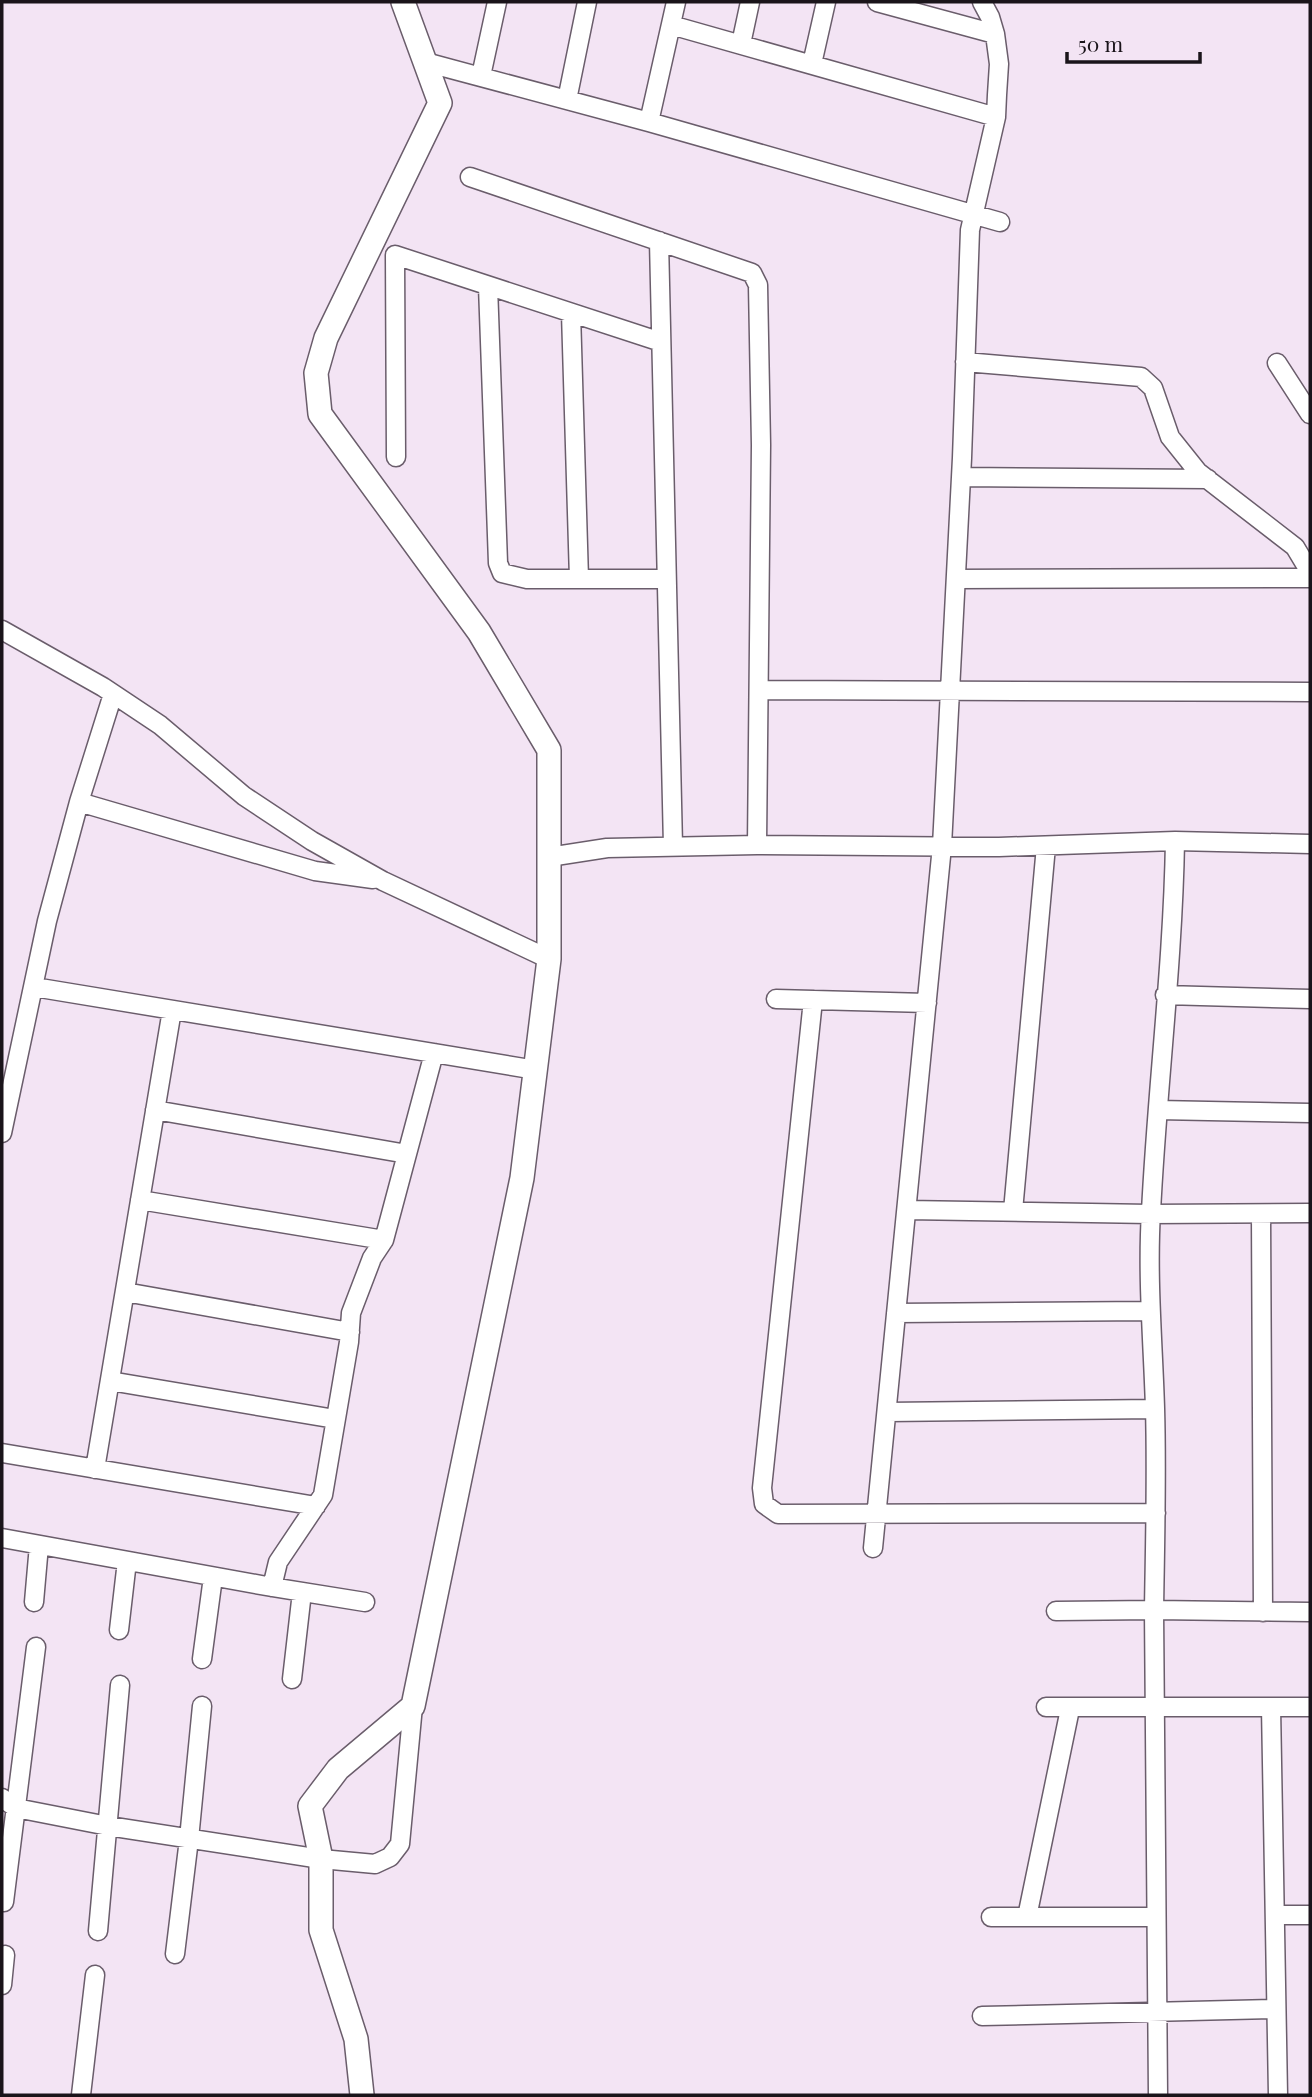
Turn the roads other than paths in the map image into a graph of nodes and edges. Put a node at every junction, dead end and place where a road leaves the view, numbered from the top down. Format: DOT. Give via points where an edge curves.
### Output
graph roads {
  1 [pos="403,2"];
  2 [pos="497,2"];
  3 [pos="587,2"];
  4 [pos="676,2"];
  5 [pos="750,2"];
  6 [pos="826,2"];
  7 [pos="877,2"];
  8 [pos="982,2"];
  9 [pos="898,5"];
  10 [pos="671,25"];
  11 [pos="995,34"];
  12 [pos="740,44"];
  13 [pos="425,62"];
  14 [pos="812,64"];
  15 [pos="481,76"];
  16 [pos="567,100"];
  17 [pos="996,117"];
  18 [pos="649,122"];
  19 [pos="470,177"];
  20 [pos="976,215"];
  21 [pos="1000,222"];
  22 [pos="659,241"];
  23 [pos="488,286"];
  24 [pos="571,313"];
  25 [pos="661,342"];
  26 [pos="965,362"];
  27 [pos="1277,363"];
  28 [pos="1310,414"];
  29 [pos="396,457"];
  30 [pos="961,477"];
  31 [pos="1208,479"];
  32 [pos="1310,572"];
  33 [pos="1310,578"];
  34 [pos="579,579"];
  35 [pos="666,579"];
  36 [pos="956,579"];
  37 [pos="2,630"];
  38 [pos="759,690"];
  39 [pos="950,691"];
  40 [pos="1310,692"];
  41 [pos="113,694"];
  42 [pos="79,802"];
  43 [pos="1175,841"];
  44 [pos="1310,844"];
  45 [pos="757,845"];
  46 [pos="673,846"];
  47 [pos="942,846"];
  48 [pos="1046,846"];
  49 [pos="549,857"];
  50 [pos="383,881"];
  51 [pos="549,959"];
  52 [pos="34,987"];
  53 [pos="1165,995"];
  54 [pos="776,999"];
  55 [pos="1310,999"];
  56 [pos="813,1000"];
  57 [pos="927,1003"];
  58 [pos="172,1010"];
  59 [pos="434,1053"];
  60 [pos="536,1070"];
  61 [pos="155,1110"];
  62 [pos="1158,1110"];
  63 [pos="1310,1113"];
  64 [pos="2,1133"];
  65 [pos="407,1154"];
  66 [pos="140,1200"];
  67 [pos="907,1210"];
  68 [pos="1013,1211"];
  69 [pos="1310,1213"];
  70 [pos="1150,1214"];
  71 [pos="1261,1214"];
  72 [pos="384,1240"];
  73 [pos="125,1292"];
  74 [pos="1150,1311"];
  75 [pos="897,1313"];
  76 [pos="350,1332"];
  77 [pos="110,1381"];
  78 [pos="1155,1409"];
  79 [pos="887,1412"];
  80 [pos="335,1419"];
  81 [pos="2,1453"];
  82 [pos="96,1469"];
  83 [pos="316,1506"];
  84 [pos="1156,1513"];
  85 [pos="877,1514"];
  86 [pos="2,1538"];
  87 [pos="39,1545"];
  88 [pos="873,1548"];
  89 [pos="127,1561"];
  90 [pos="214,1577"];
  91 [pos="272,1587"];
  92 [pos="302,1592"];
  93 [pos="34,1602"];
  94 [pos="365,1602"];
  95 [pos="1154,1610"];
  96 [pos="1056,1611"];
  97 [pos="1264,1612"];
  98 [pos="1310,1612"];
  99 [pos="119,1630"];
  100 [pos="36,1647"];
  101 [pos="202,1659"];
  102 [pos="292,1679"];
  103 [pos="120,1685"];
  104 [pos="202,1706"];
  105 [pos="413,1706"];
  106 [pos="1046,1707"];
  107 [pos="1271,1707"];
  108 [pos="1310,1707"];
  109 [pos="1070,1709"];
  110 [pos="1155,1709"];
  111 [pos="7,1806"];
  112 [pos="108,1826"];
  113 [pos="189,1839"];
  114 [pos="321,1859"];
  115 [pos="4,1902"];
  116 [pos="1275,1915"];
  117 [pos="1310,1915"];
  118 [pos="991,1917"];
  119 [pos="1027,1917"];
  120 [pos="1156,1917"];
  121 [pos="98,1931"];
  122 [pos="175,1954"];
  123 [pos="5,1955"];
  124 [pos="95,1975"];
  125 [pos="2,1985"];
  126 [pos="1276,2009"];
  127 [pos="1157,2012"];
  128 [pos="982,2016"];
  129 [pos="81,2095"];
  130 [pos="362,2095"];
  131 [pos="1158,2095"];
  132 [pos="1278,2095"];
  1 -- 13 [label="main road"];
  2 -- 15 [label="street"];
  3 -- 16 [label="street"];
  4 -- 10 [label="street"];
  5 -- 12 [label="street"];
  6 -- 14 [label="street"];
  7 -- 9 [label="street"];
  8 -- 11 [label="street"];
  9 -- 11 [label="street"];
  10 -- 12 [label="street"];
  10 -- 18 [label="street"];
  11 -- 17 [label="street" via="999,64"];
  12 -- 14 [label="street"];
  13 -- 15 [label="street"];
  13 -- 49 [label="main road" via="440,103 326,338 316,373 320,414 479,632 549,750"];
  14 -- 17 [label="street"];
  15 -- 16 [label="street"];
  16 -- 18 [label="street"];
  17 -- 20 [label="street"];
  18 -- 20 [label="street"];
  19 -- 22 [label="street"];
  20 -- 21 [label="street"];
  20 -- 26 [label="street" via="970,230"];
  22 -- 25 [label="street"];
  22 -- 38 [label="street" via="752,273 758,285"];
  23 -- 24 [label="street"];
  23 -- 29 [label="street" via="394,256"];
  23 -- 34 [label="street" via="498,563 502,573 513,577"];
  24 -- 25 [label="street"];
  24 -- 34 [label="street"];
  25 -- 35 [label="street"];
  26 -- 30 [label="street"];
  26 -- 31 [label="street" via="1140,377 1153,388 1170,437"];
  27 -- 28 [label="street"];
  30 -- 31 [label="street"];
  30 -- 36 [label="street"];
  31 -- 32 [label="street" via="1295,547"];
  33 -- 36 [label="street"];
  34 -- 35 [label="street"];
  35 -- 46 [label="street"];
  36 -- 39 [label="street"];
  37 -- 41 [label="street"];
  38 -- 39 [label="street"];
  38 -- 45 [label="street"];
  39 -- 40 [label="street"];
  39 -- 47 [label="street"];
  41 -- 42 [label="street"];
  41 -- 50 [label="street" via="160,725 244,796"];
  42 -- 50 [label="street" via="315,872"];
  42 -- 52 [label="street"];
  43 -- 44 [label="street"];
  43 -- 48 [label="street"];
  43 -- 53 [label="street"];
  45 -- 46 [label="street"];
  45 -- 47 [label="street"];
  46 -- 49 [label="street" via="607,848"];
  47 -- 48 [label="street"];
  47 -- 57 [label="street"];
  48 -- 68 [label="street"];
  49 -- 51 [label="main road"];
  50 -- 51 [label="street"];
  51 -- 60 [label="main road"];
  52 -- 58 [label="street"];
  52 -- 64 [label="street"];
  53 -- 55 [label="street"];
  53 -- 62 [label="street"];
  54 -- 56 [label="street"];
  56 -- 57 [label="street"];
  56 -- 85 [label="street" via="762,1488 764,1504 778,1514"];
  57 -- 67 [label="street"];
  58 -- 59 [label="street"];
  58 -- 61 [label="street"];
  59 -- 60 [label="street"];
  59 -- 65 [label="street"];
  60 -- 105 [label="main road" via="522,1178"];
  61 -- 65 [label="street"];
  61 -- 66 [label="street"];
  62 -- 63 [label="street"];
  62 -- 70 [label="street"];
  65 -- 72 [label="street"];
  66 -- 72 [label="street"];
  66 -- 73 [label="street"];
  67 -- 68 [label="street"];
  67 -- 75 [label="street"];
  68 -- 70 [label="street"];
  69 -- 71 [label="street"];
  70 -- 71 [label="street"];
  70 -- 74 [label="street"];
  71 -- 97 [label="street"];
  72 -- 76 [label="street" via="362,1282"];
  73 -- 76 [label="street"];
  73 -- 77 [label="street"];
  74 -- 75 [label="street"];
  74 -- 78 [label="street"];
  75 -- 79 [label="street"];
  76 -- 80 [label="street"];
  77 -- 80 [label="street"];
  77 -- 82 [label="street"];
  78 -- 79 [label="street"];
  78 -- 84 [label="street"];
  79 -- 85 [label="street"];
  80 -- 83 [label="street" via="323,1495"];
  81 -- 82 [label="street"];
  82 -- 83 [label="street"];
  83 -- 91 [label="street" via="278,1562"];
  84 -- 85 [label="street"];
  84 -- 95 [label="street"];
  85 -- 88 [label="street"];
  86 -- 87 [label="street"];
  87 -- 89 [label="street"];
  87 -- 93 [label="street"];
  89 -- 90 [label="street"];
  89 -- 99 [label="street"];
  90 -- 91 [label="street"];
  90 -- 101 [label="street"];
  91 -- 92 [label="street"];
  92 -- 94 [label="street"];
  92 -- 102 [label="street"];
  95 -- 96 [label="street"];
  95 -- 97 [label="street"];
  95 -- 110 [label="street"];
  97 -- 98 [label="street"];
  100 -- 111 [label="street"];
  103 -- 112 [label="street"];
  104 -- 113 [label="street"];
  105 -- 114 [label="main road" via="338,1769 310,1806"];
  105 -- 114 [label="street" via="396,1852 374,1864"];
  106 -- 109 [label="street"];
  107 -- 108 [label="street"];
  107 -- 110 [label="street"];
  107 -- 116 [label="street"];
  109 -- 110 [label="street"];
  109 -- 119 [label="street"];
  110 -- 120 [label="street"];
  111 -- 112 [label="street"];
  111 -- 115 [label="street"];
  112 -- 113 [label="street"];
  112 -- 121 [label="street"];
  113 -- 114 [label="street"];
  113 -- 122 [label="street"];
  114 -- 130 [label="main road" via="321,1930 356,2039"];
  116 -- 117 [label="street"];
  116 -- 126 [label="street"];
  118 -- 119 [label="street"];
  119 -- 120 [label="street"];
  120 -- 127 [label="street"];
  123 -- 125 [label="street"];
  124 -- 129 [label="street"];
  126 -- 127 [label="street"];
  126 -- 132 [label="street"];
  127 -- 128 [label="street"];
  127 -- 131 [label="street"];
}
